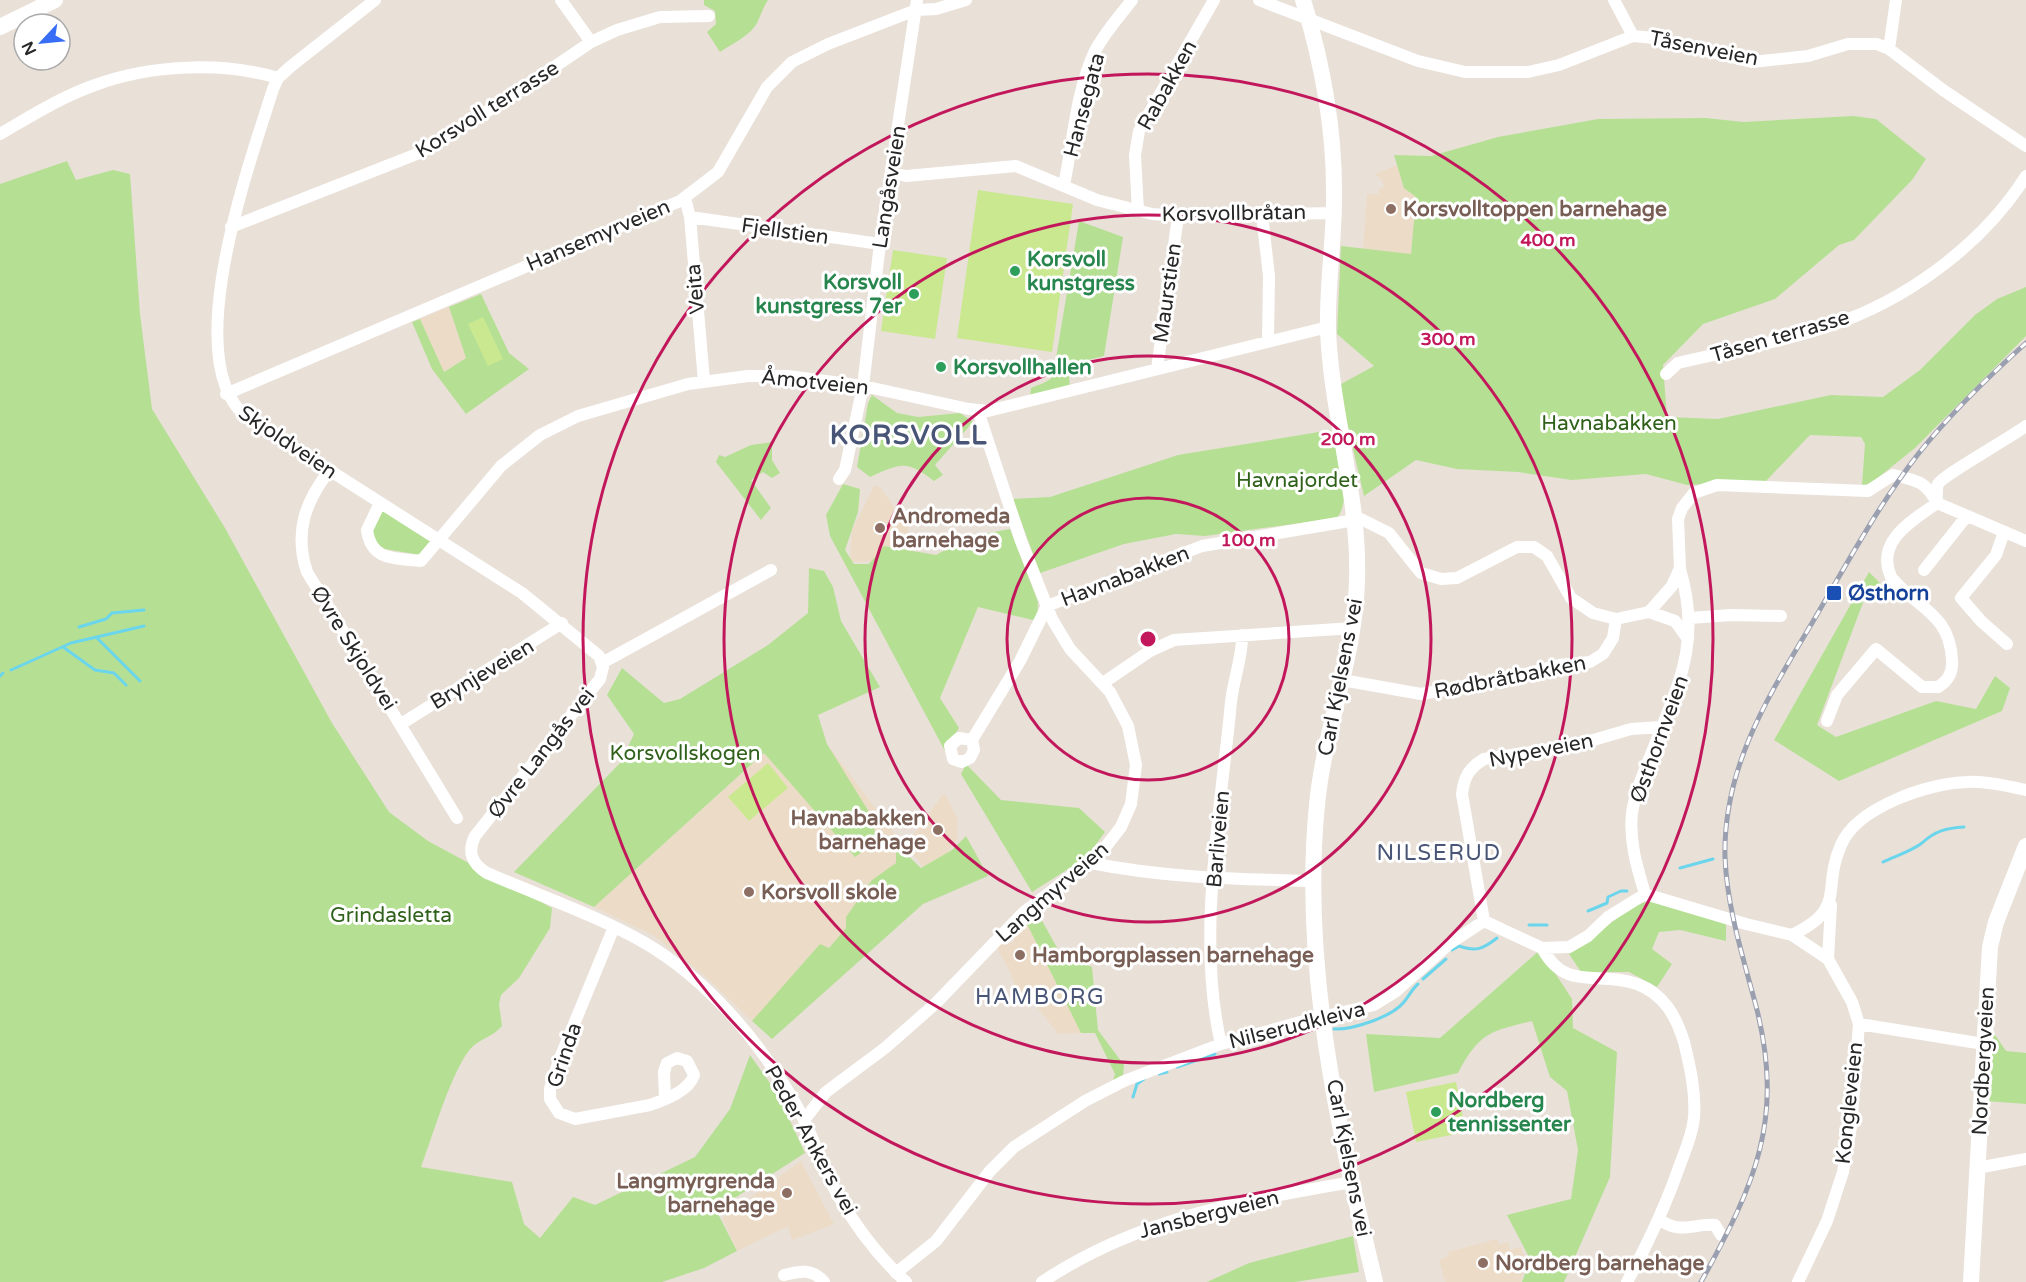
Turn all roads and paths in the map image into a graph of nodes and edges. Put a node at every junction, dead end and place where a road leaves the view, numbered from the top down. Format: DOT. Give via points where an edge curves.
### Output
graph roads {
  1 [pos="55,0"];
  2 [pos="375,0"];
  3 [pos="561,0"];
  4 [pos="908,0"];
  5 [pos="966,0"];
  6 [pos="1132,0"];
  7 [pos="1214,0"];
  8 [pos="1259,0"];
  9 [pos="1303,0"];
  10 [pos="1614,0"];
  11 [pos="1896,0"];
  12 [pos="916,5"];
  13 [pos="709,16"];
  14 [pos="1308,18"];
  15 [pos="0,27"];
  16 [pos="1634,36"];
  17 [pos="591,42"];
  18 [pos="1889,49"];
  19 [pos="278,78"];
  20 [pos="0,134"];
  21 [pos="2026,146"];
  22 [pos="892,173"];
  23 [pos="2026,176"];
  24 [pos="1064,184"];
  25 [pos="685,198"];
  26 [pos="1138,211"];
  27 [pos="1334,213"];
  28 [pos="1262,215"];
  29 [pos="1178,216"];
  30 [pos="690,217"];
  31 [pos="231,227"];
  32 [pos="880,244"];
  33 [pos="1328,327"];
  34 [pos="1268,340"];
  35 [pos="1157,369"];
  36 [pos="1666,374"];
  37 [pos="704,381"];
  38 [pos="863,386"];
  39 [pos="226,394"];
  40 [pos="978,411"];
  41 [pos="2026,426"];
  42 [pos="329,471"];
  43 [pos="838,479"];
  44 [pos="380,503"];
  45 [pos="1936,503"];
  46 [pos="1966,517"];
  47 [pos="1354,519"];
  48 [pos="2004,532"];
  49 [pos="440,539"];
  50 [pos="2026,541"];
  51 [pos="1680,568"];
  52 [pos="771,570"];
  53 [pos="1924,570"];
  54 [pos="1047,606"];
  55 [pos="1648,612"];
  56 [pos="1781,616"];
  57 [pos="1690,618"];
  58 [pos="1616,619"];
  59 [pos="562,623"];
  60 [pos="1353,628"];
  61 [pos="1242,635"];
  62 [pos="1688,640"];
  63 [pos="2007,644"];
  64 [pos="602,663"];
  65 [pos="1342,680"];
  66 [pos="1103,683"];
  67 [pos="1827,720"];
  68 [pos="401,724"];
  69 [pos="1661,728"];
  70 [pos="972,740"];
  71 [pos="2026,790"];
  72 [pos="457,818"];
  73 [pos="2026,846"];
  74 [pos="471,854"];
  75 [pos="1091,863"];
  76 [pos="1214,879"];
  77 [pos="1314,881"];
  78 [pos="1645,894"];
  79 [pos="1831,901"];
  80 [pos="1484,921"];
  81 [pos="614,927"];
  82 [pos="1792,935"];
  83 [pos="1542,948"];
  84 [pos="1828,959"];
  85 [pos="1324,1017"];
  86 [pos="1859,1024"];
  87 [pos="1221,1044"];
  88 [pos="1984,1044"];
  89 [pos="665,1099"];
  90 [pos="804,1120"];
  91 [pos="2026,1159"];
  92 [pos="1977,1168"];
  93 [pos="1352,1182"];
  94 [pos="1660,1220"];
  95 [pos="1721,1234"];
  96 [pos="896,1273"];
  97 [pos="784,1275"];
  98 [pos="824,1282"];
  99 [pos="906,1282"];
  100 [pos="1042,1282"];
  101 [pos="1375,1282"];
  102 [pos="1627,1282"];
  103 [pos="1798,1282"];
  104 [pos="1971,1282"];
  1 -- 15 [label="main road"];
  2 -- 19 [label="street"];
  3 -- 17 [label="street"];
  4 -- 12 [label="street"];
  5 -- 12 [label="street" via="936,9"];
  6 -- 24 [label="street, Hansegata" via="1094,54"];
  7 -- 26 [label="street, Rabakken" via="1139,131 1135,155"];
  8 -- 14 [label="street, Tåsenveien"];
  9 -- 14 [label="main road, Carl Kjelsens vei"];
  10 -- 16 [label="street"];
  11 -- 18 [label="street"];
  12 -- 22 [label="street, Langåsveien"];
  12 -- 25 [label="street, Hansemyrveien" via="792,62 767,87 718,172"];
  13 -- 17 [label="street, Korsvoll terrasse" via="660,17"];
  14 -- 16 [label="street, Tåsenveien" via="1418,61 1465,72 1528,72 1559,65"];
  14 -- 27 [label="main road, Carl Kjelsens vei" via="1330,116"];
  16 -- 18 [label="street, Tåsenveien" via="1752,62 1808,56 1848,44 1877,44"];
  17 -- 31 [label="street, Korsvoll terrasse" via="422,152"];
  18 -- 21 [label="street, Tåsenveien"];
  19 -- 20 [label="street" via="197,68 124,77 46,107"];
  19 -- 31 [label="street, Skjoldveien"];
  22 -- 24 [label="street, Korsvollbråtan" via="906,176 1016,166"];
  22 -- 32 [label="street, Langåsveien"];
  23 -- 36 [label="street, Tåsen terrasse" via="2003,207 1954,255 1921,281 1880,304 1820,328 1678,363"];
  24 -- 26 [label="street, Korsvollbråtan" via="1108,204"];
  25 -- 30 [label="street, Veita"];
  25 -- 39 [label="street, Hansemyrveien"];
  26 -- 29 [label="street, Korsvollbråtan"];
  27 -- 28 [label="street, Korsvollbråtan"];
  27 -- 33 [label="main road, Carl Kjelsens vei"];
  28 -- 29 [label="street, Korsvollbråtan"];
  28 -- 34 [label="street" via="1269,276"];
  29 -- 35 [label="street, Maurstien"];
  30 -- 32 [label="street, Fjellstien"];
  30 -- 37 [label="street, Veita"];
  31 -- 39 [label="street, Skjoldveien" via="218,333"];
  32 -- 38 [label="street, Langåsveien"];
  33 -- 34 [label="street, Åmotveien"];
  33 -- 47 [label="main road, Carl Kjelsens vei"];
  34 -- 35 [label="street, Åmotveien"];
  35 -- 40 [label="street, Åmotveien" via="1014,406"];
  37 -- 38 [label="street, Åmotveien" via="767,375"];
  37 -- 49 [label="street, Åmotveien" via="587,414 543,433 501,466"];
  38 -- 40 [label="street, Åmotveien"];
  38 -- 43 [label="street, Langåsveien" via="845,470"];
  39 -- 42 [label="street, Skjoldveien" via="242,415"];
  40 -- 54 [label="street, Langmyrveien"];
  41 -- 45 [label="street" via="1947,474 1938,484"];
  42 -- 44 [label="street, Skjoldveien"];
  42 -- 68 [label="street, Øvre Skjoldvei" via="310,500 301,525 304,563"];
  44 -- 49 [label="street, Skjoldveien"];
  44 -- 49 [label="street, Åmotveien" via="367,530 379,555 421,561"];
  45 -- 46 [label="street"];
  45 -- 51 [label="street" via="1929,488 1893,475 1868,491 1717,485 1702,488 1686,499 1678,519"];
  45 -- 67 [label="street" via="1901,529 1891,543 1887,559 1896,582 1944,627 1952,651 1953,667 1948,678 1938,687 1922,687 1876,649 1837,695"];
  46 -- 48 [label="street"];
  46 -- 53 [label="street"];
  47 -- 54 [label="street, Havnabakken" via="1202,546"];
  47 -- 58 [label="street, Havnabakken" via="1380,526 1421,573 1441,579 1457,578 1516,547 1534,547 1547,556 1571,598 1593,613"];
  47 -- 60 [label="main road, Carl Kjelsens vei" via="1358,569"];
  48 -- 50 [label="street"];
  48 -- 63 [label="street" via="1996,555 1960,598"];
  49 -- 59 [label="street, Skjoldveien"];
  51 -- 55 [label="street" via="1672,586"];
  51 -- 57 [label="street, Østhornveien"];
  52 -- 64 [label="street, Øvre Langås vei"];
  54 -- 66 [label="street, Langmyrveien" via="1063,640"];
  54 -- 70 [label="street, Havnabakken" via="1020,661"];
  55 -- 58 [label="street"];
  55 -- 62 [label="street" via="1675,621"];
  56 -- 57 [label="street"];
  57 -- 62 [label="street, Østhornveien"];
  58 -- 65 [label="street, Rødbråtbakken" via="1613,638 1603,654 1590,662 1420,694"];
  59 -- 64 [label="street, Skjoldveien"];
  59 -- 68 [label="street, Brynjeveien"];
  60 -- 61 [label="street"];
  60 -- 65 [label="main road, Carl Kjelsens vei"];
  61 -- 66 [label="street" via="1190,637 1163,644"];
  61 -- 76 [label="street, Barliveien"];
  62 -- 69 [label="street, Østhornveien" via="1685,666"];
  64 -- 74 [label="street, Øvre Langås vei" via="600,679 475,836"];
  65 -- 77 [label="main road, Carl Kjelsens vei" via="1320,777"];
  66 -- 75 [label="street, Langmyrveien" via="1117,701 1128,726 1136,778 1121,827"];
  68 -- 72 [label="street, Øvre Skjoldvei"];
  69 -- 78 [label="street, Østhornveien" via="1632,813 1634,857"];
  69 -- 80 [label="street, Nypeveien" via="1631,729 1573,746 1484,759 1472,766 1463,780 1462,794"];
  71 -- 79 [label="street" via="1967,782 1936,786 1906,795 1875,812 1842,842 1833,872"];
  73 -- 88 [label="main road, Nordbergveien" via="1992,933"];
  74 -- 81 [label="street, Peder Ankers vei" via="487,873"];
  75 -- 76 [label="street"];
  75 -- 90 [label="street, Langmyrveien" via="1024,912 935,1004 826,1092"];
  76 -- 77 [label="street"];
  76 -- 87 [label="street, Barliveien" via="1210,957"];
  77 -- 85 [label="main road, Carl Kjelsens vei"];
  78 -- 82 [label="street"];
  78 -- 83 [label="street" via="1608,917 1578,943 1555,950"];
  79 -- 82 [label="street" via="1813,925"];
  79 -- 84 [label="street"];
  80 -- 83 [label="street"];
  80 -- 85 [label="street, Nilserudkleiva" via="1449,944 1384,1000 1364,1009"];
  81 -- 89 [label="street, Grinda" via="558,1063 550,1098 564,1116 581,1119"];
  81 -- 90 [label="street, Peder Ankers vei" via="662,954 718,1002 748,1033"];
  82 -- 84 [label="street, Kongleveien"];
  83 -- 94 [label="street" via="1550,964 1561,972 1573,977 1635,984 1664,1001 1674,1014 1689,1060 1694,1116 1689,1143"];
  84 -- 86 [label="street, Kongleveien"];
  85 -- 87 [label="street, Nilserudkleiva"];
  85 -- 93 [label="main road, Carl Kjelsens vei"];
  86 -- 88 [label="street"];
  86 -- 103 [label="street, Kongleveien" via="1851,1126 1843,1172 1827,1221"];
  87 -- 96 [label="street, Nilserudkleiva" via="1124,1081 1014,1147 990,1171 936,1241"];
  88 -- 92 [label="main road, Nordbergveien"];
  90 -- 96 [label="street, Peder Ankers vei" via="837,1193"];
  91 -- 92 [label="street"];
  92 -- 104 [label="main road, Nordbergveien"];
  93 -- 100 [label="street, Jansbergveien" via="1232,1204 1143,1229"];
  93 -- 101 [label="main road, Carl Kjelsens vei"];
  94 -- 95 [label="street" via="1688,1229 1711,1224"];
  94 -- 102 [label="street"];
  96 -- 99 [label="street, Peder Ankers vei"];
  97 -- 98 [label="street" via="802,1270 816,1274"];
}
